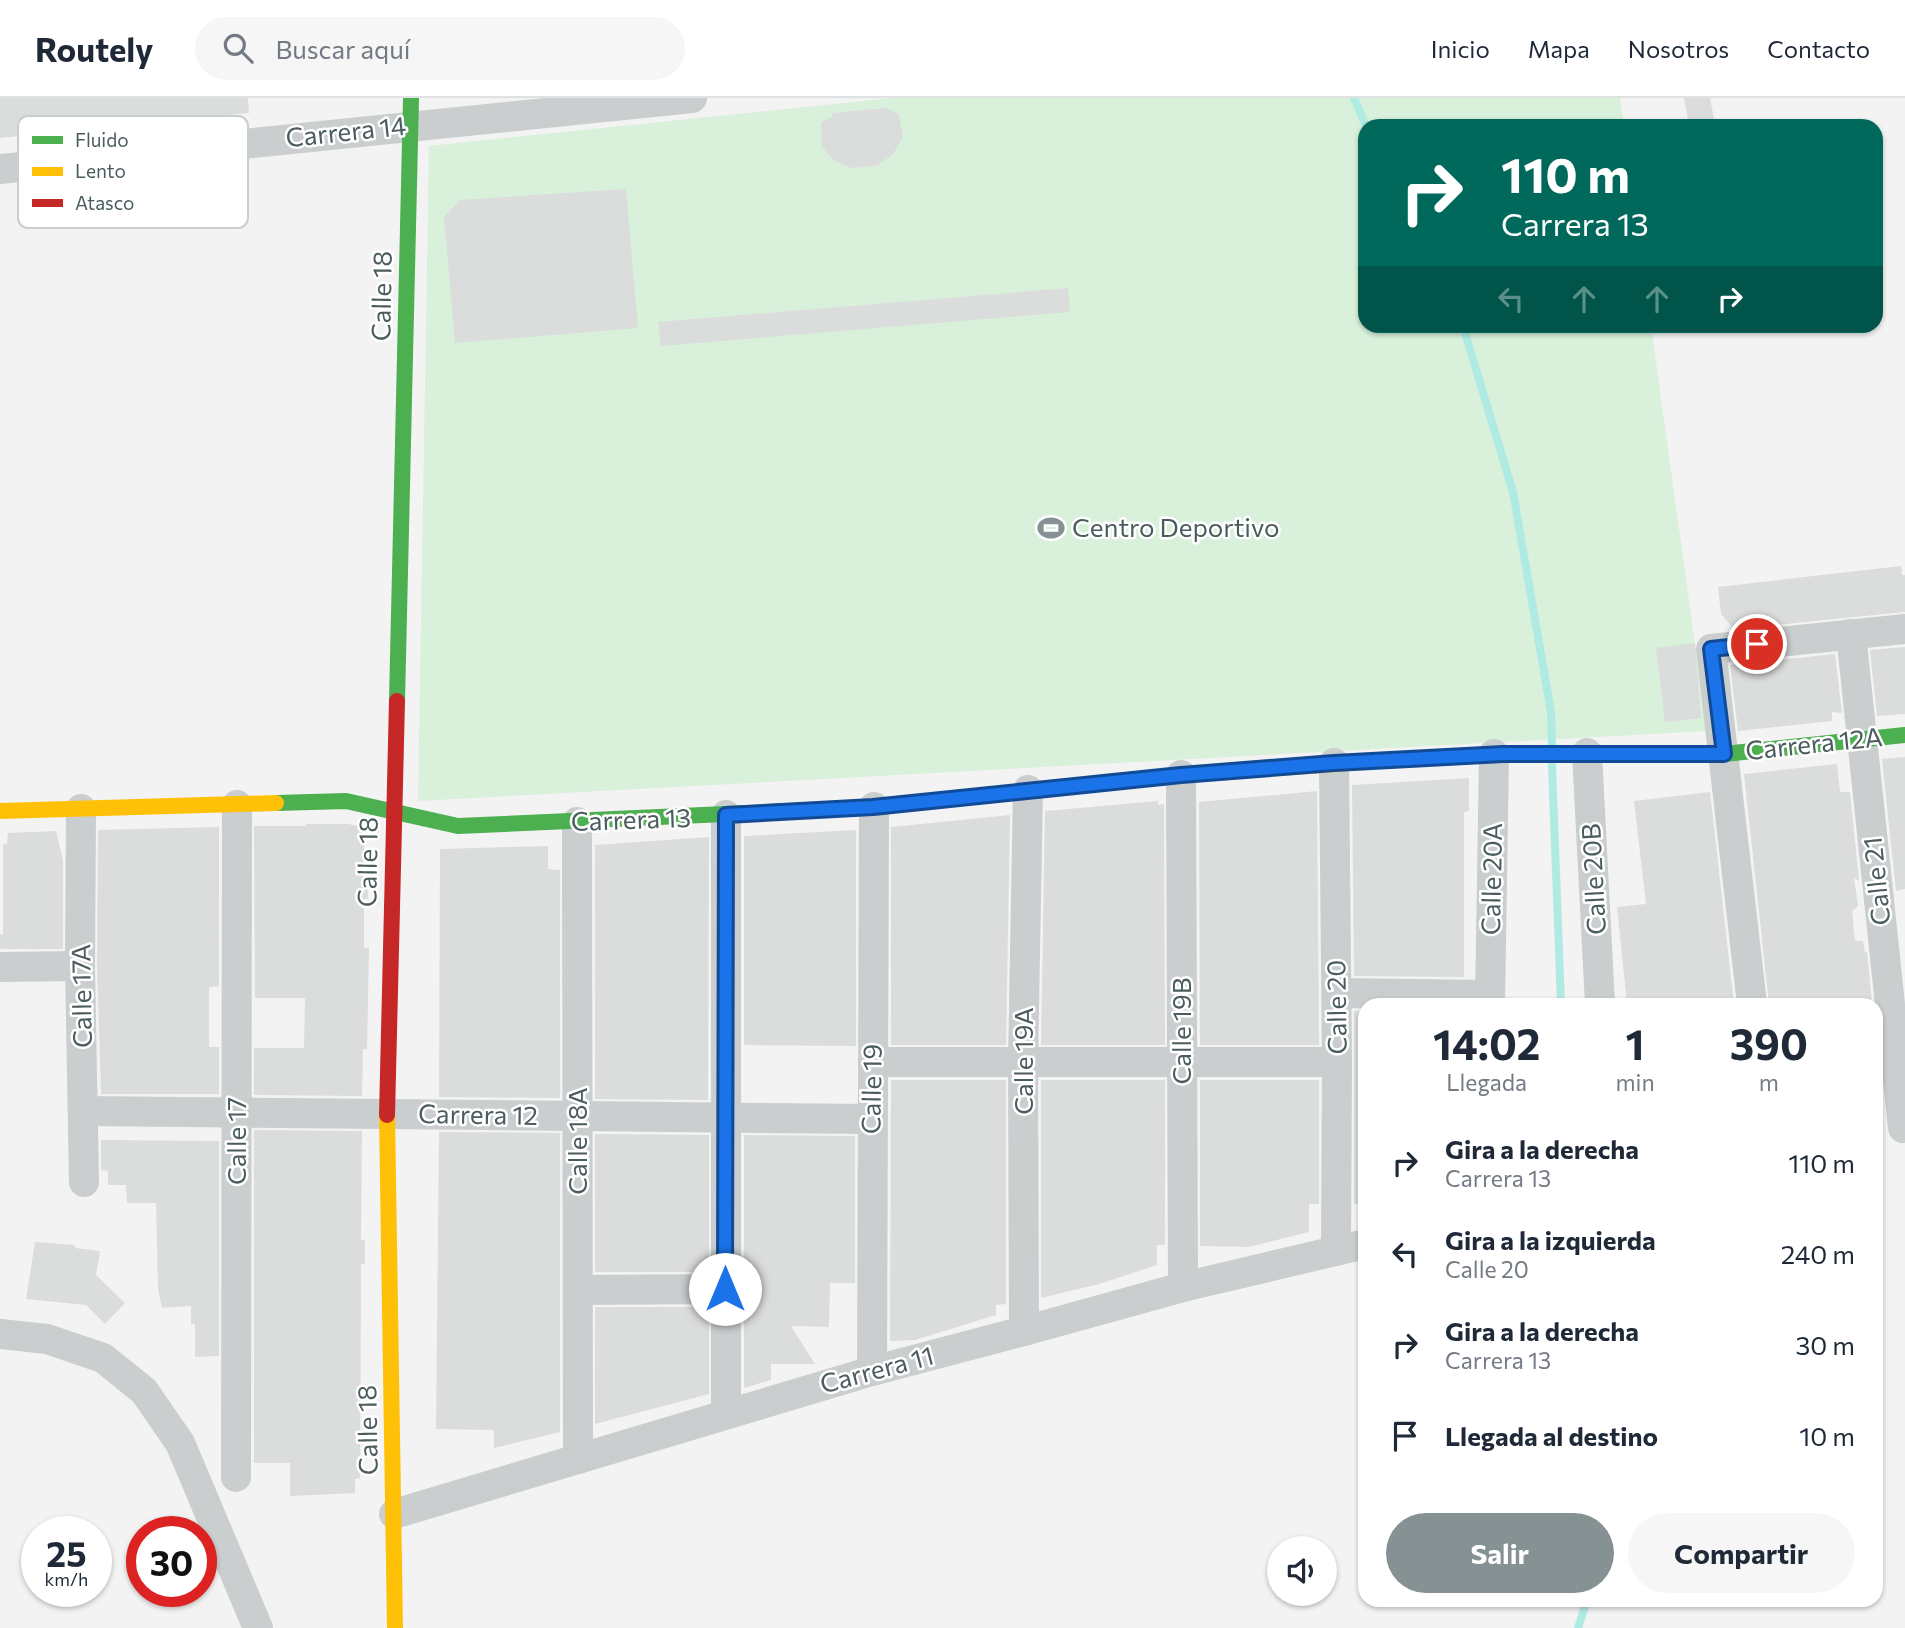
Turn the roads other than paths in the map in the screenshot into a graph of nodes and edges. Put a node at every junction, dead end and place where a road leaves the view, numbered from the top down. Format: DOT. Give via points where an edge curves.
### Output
graph roads {
  1 [pos="692,98"];
  2 [pos="410,112"];
  3 [pos="248,135"];
  4 [pos="18,166"];
  5 [pos="0,169"];
  6 [pos="1905,629"];
  7 [pos="1851,634"];
  8 [pos="1905,735"];
  9 [pos="1862,740"];
  10 [pos="1583,753"];
  11 [pos="1498,754"];
  12 [pos="1724,754"];
  13 [pos="1334,763"];
  14 [pos="1181,775"];
  15 [pos="1028,790"];
  16 [pos="237,805"];
  17 [pos="873,807"];
  18 [pos="81,809"];
  19 [pos="0,811"];
  20 [pos="394,812"];
  21 [pos="726,815"];
  22 [pos="577,822"];
  23 [pos="80,966"];
  24 [pos="0,967"];
  25 [pos="1337,993"];
  26 [pos="1446,998"];
  27 [pos="1490,998"];
  28 [pos="1600,998"];
  29 [pos="1751,998"];
  30 [pos="873,1062"];
  31 [pos="1023,1062"];
  32 [pos="1182,1062"];
  33 [pos="1337,1062"];
  34 [pos="84,1111"];
  35 [pos="237,1112"];
  36 [pos="387,1114"];
  37 [pos="578,1116"];
  38 [pos="726,1118"];
  39 [pos="871,1119"];
  40 [pos="1895,1129"];
  41 [pos="84,1182"];
  42 [pos="1351,1247"];
  43 [pos="1183,1287"];
  44 [pos="725,1289"];
  45 [pos="578,1290"];
  46 [pos="1024,1331"];
  47 [pos="0,1334"];
  48 [pos="872,1371"];
  49 [pos="726,1414"];
  50 [pos="578,1459"];
  51 [pos="236,1477"];
  52 [pos="394,1514"];
  53 [pos="258,1628"];
  54 [pos="395,1628"];
  1 -- 2 [label="street, Carrera 14"];
  2 -- 3 [label="street, Carrera 14"];
  2 -- 20 [label="street, Calle 18"];
  4 -- 5 [label="street, Carrera 14"];
  6 -- 7 [label="street"];
  7 -- 9 [label="street, Calle 21"];
  7 -- 12 [label="street" via="1711,649"];
  8 -- 9 [label="street, Carrera 12A"];
  9 -- 12 [label="street, Carrera 12A"];
  9 -- 40 [label="street, Calle 21"];
  10 -- 11 [label="street, Carrera 13"];
  10 -- 12 [label="street, Carrera 13"];
  10 -- 28 [label="street, Calle 20B"];
  11 -- 13 [label="street, Carrera 13"];
  11 -- 27 [label="street, Calle 20A"];
  12 -- 29 [label="street"];
  13 -- 14 [label="street, Carrera 13"];
  13 -- 25 [label="street, Calle 20"];
  14 -- 15 [label="street, Carrera 13"];
  14 -- 32 [label="street, Calle 19B"];
  15 -- 17 [label="street, Carrera 13"];
  15 -- 31 [label="street, Calle 19A"];
  16 -- 18 [label="street, Carrera 13"];
  16 -- 20 [label="street, Carrera 13" via="346,801"];
  16 -- 35 [label="street, Calle 17"];
  17 -- 21 [label="street, Carrera 13"];
  17 -- 30 [label="street, Calle 19"];
  18 -- 19 [label="street, Carrera 13"];
  18 -- 23 [label="street, Calle 17A"];
  20 -- 22 [label="street, Carrera 13" via="458,826"];
  20 -- 36 [label="street, Calle 18"];
  21 -- 22 [label="street, Carrera 13"];
  21 -- 38 [label="street"];
  22 -- 37 [label="street, Calle 18A"];
  23 -- 24 [label="street"];
  23 -- 34 [label="street, Calle 17A"];
  25 -- 26 [label="street"];
  25 -- 33 [label="street, Calle 20"];
  30 -- 31 [label="street"];
  30 -- 39 [label="street, Calle 19"];
  31 -- 32 [label="street"];
  31 -- 46 [label="street, Calle 19A"];
  32 -- 33 [label="street"];
  32 -- 43 [label="street, Calle 19B"];
  33 -- 42 [label="street, Calle 20"];
  34 -- 35 [label="street, Carrera 12"];
  34 -- 41 [label="street, Calle 17A"];
  35 -- 36 [label="street, Carrera 12"];
  35 -- 51 [label="street, Calle 17"];
  36 -- 37 [label="street, Carrera 12"];
  36 -- 52 [label="street, Calle 18"];
  37 -- 38 [label="street, Carrera 12"];
  37 -- 45 [label="street, Calle 18A"];
  38 -- 39 [label="street, Carrera 12"];
  38 -- 44 [label="street"];
  39 -- 48 [label="street, Calle 19"];
  42 -- 43 [label="street, Carrera 11"];
  43 -- 46 [label="street, Carrera 11"];
  44 -- 45 [label="street"];
  44 -- 49 [label="street"];
  45 -- 50 [label="street, Calle 18A"];
  46 -- 48 [label="street, Carrera 11"];
  47 -- 53 [label="street" via="47,1339 103,1358 144,1391 180,1443"];
  48 -- 49 [label="street, Carrera 11"];
  49 -- 50 [label="street, Carrera 11"];
  50 -- 52 [label="street, Carrera 11"];
  52 -- 54 [label="street, Calle 18"];
}
